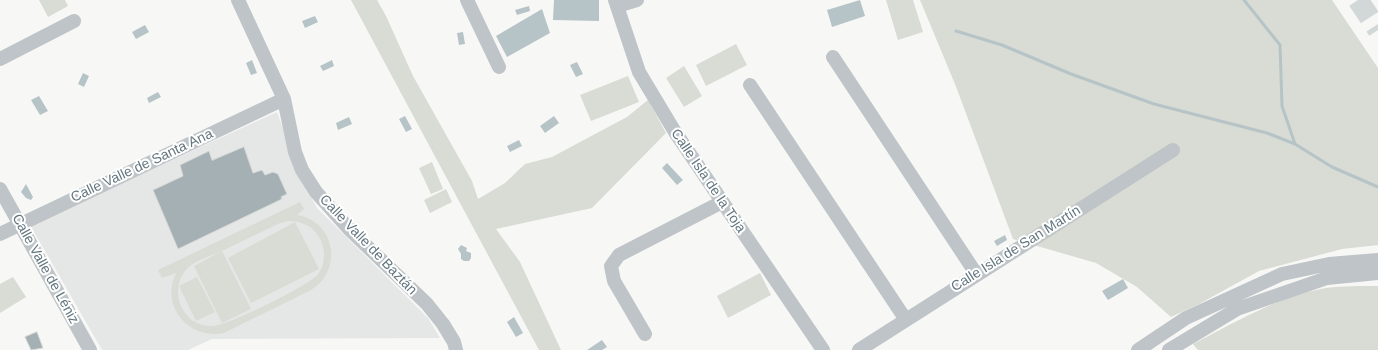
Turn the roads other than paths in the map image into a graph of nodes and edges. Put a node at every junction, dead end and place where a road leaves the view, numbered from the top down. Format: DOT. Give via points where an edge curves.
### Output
graph roads {
  1 [pos="238,0"];
  2 [pos="467,0"];
  3 [pos="637,0"];
  4 [pos="616,3"];
  5 [pos="74,20"];
  6 [pos="833,57"];
  7 [pos="0,59"];
  8 [pos="499,67"];
  9 [pos="750,85"];
  10 [pos="284,98"];
  11 [pos="1173,150"];
  12 [pos="0,189"];
  13 [pos="722,202"];
  14 [pos="20,224"];
  15 [pos="0,234"];
  16 [pos="1378,260"];
  17 [pos="1378,273"];
  18 [pos="975,275"];
  19 [pos="906,320"];
  20 [pos="645,334"];
  21 [pos="90,350"];
  22 [pos="456,350"];
  23 [pos="823,350"];
  24 [pos="859,350"];
  25 [pos="1138,350"];
  26 [pos="1169,350"];
  1 -- 10 [label="street, Calle Valle de Baztán"];
  2 -- 8 [label="street"];
  3 -- 4 [label="street"];
  4 -- 13 [label="street, Calle Isla de la Toja" via="639,72"];
  5 -- 7 [label="street"];
  6 -- 18 [label="street"];
  9 -- 19 [label="street"];
  10 -- 14 [label="street, Calle Valle de Santa Ana"];
  10 -- 22 [label="street, Calle Valle de Baztán" via="302,170 316,192 350,230 427,304 444,324"];
  11 -- 18 [label="street, Calle Isla de San Martín"];
  12 -- 14 [label="street, Calle Valle de Léniz"];
  13 -- 20 [label="street" via="619,255 611,266 614,281"];
  13 -- 23 [label="street, Calle Isla de la Toja"];
  14 -- 15 [label="street, Calle Valle de Santa Ana"];
  14 -- 21 [label="street, Calle Valle de Léniz"];
  16 -- 25 [label="street" via="1329,264 1282,274 1186,318"];
  17 -- 26 [label="street" via="1327,278 1237,309"];
  18 -- 19 [label="street, Calle Isla de San Martín"];
  19 -- 24 [label="street, Calle Isla de San Martín"];
}
